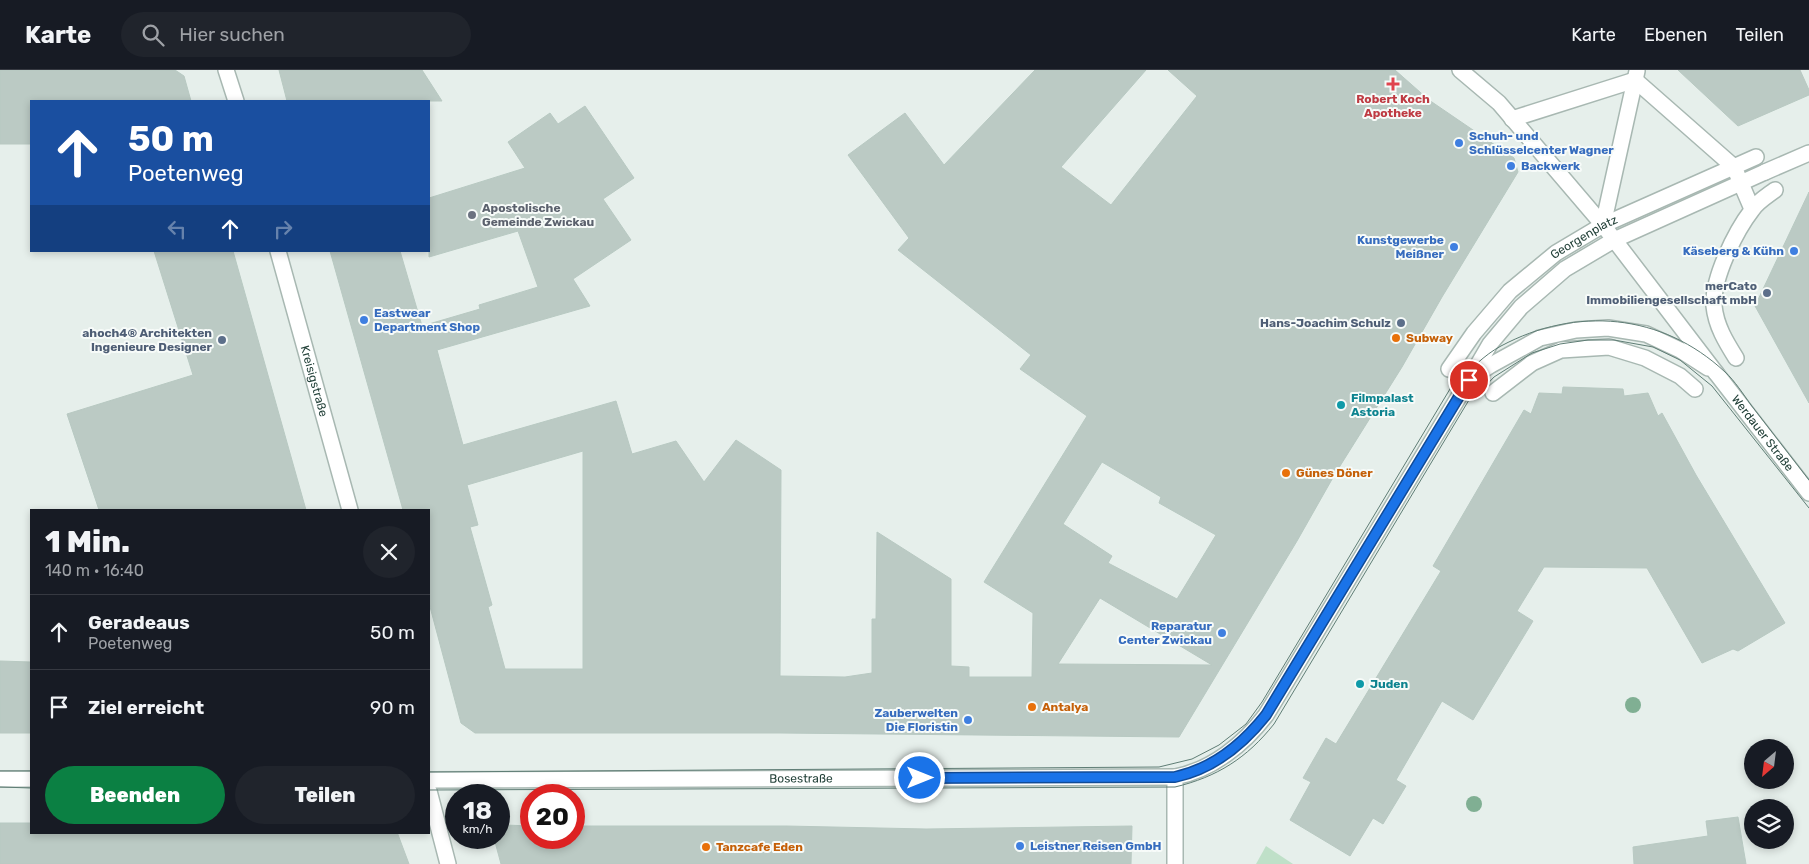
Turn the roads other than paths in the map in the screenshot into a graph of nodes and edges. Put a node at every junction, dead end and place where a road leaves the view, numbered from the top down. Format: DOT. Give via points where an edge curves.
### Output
graph roads {
  1 [pos="226,70"];
  2 [pos="1460,70"];
  3 [pos="1636,75"];
  4 [pos="236,100"];
  5 [pos="1512,119"];
  6 [pos="1809,153"];
  7 [pos="1756,157"];
  8 [pos="1734,167"];
  9 [pos="1741,183"];
  10 [pos="1775,190"];
  11 [pos="1752,209"];
  12 [pos="1603,225"];
  13 [pos="1614,240"];
  14 [pos="278,252"];
  15 [pos="1736,358"];
  16 [pos="1449,369"];
  17 [pos="1716,373"];
  18 [pos="1469,380"];
  19 [pos="1695,389"];
  20 [pos="1492,393"];
  21 [pos="1809,493"];
  22 [pos="350,509"];
  23 [pos="1175,777"];
  24 [pos="0,779"];
  25 [pos="30,780"];
  26 [pos="430,780"];
  27 [pos="430,796"];
  28 [pos="448,864"];
  29 [pos="1175,864"];
  1 -- 4 [label="street"];
  2 -- 5 [label="street, Werdauer Straße" via="1499,103"];
  3 -- 5 [label="street"];
  3 -- 8 [label="street"];
  3 -- 12 [label="street"];
  5 -- 12 [label="street, Werdauer Straße"];
  6 -- 9 [label="street, Bosestraße"];
  7 -- 8 [label="street, Georgenplatz"];
  8 -- 9 [label="street"];
  8 -- 12 [label="street, Georgenplatz"];
  9 -- 11 [label="street"];
  9 -- 13 [label="street, Bosestraße"];
  10 -- 11 [label="street"];
  11 -- 15 [label="street" via="1719,273 1714,305 1722,337"];
  12 -- 13 [label="street, Werdauer Straße"];
  12 -- 16 [label="street, Georgenplatz" via="1556,254 1510,291"];
  13 -- 17 [label="street, Werdauer Straße"];
  13 -- 18 [label="street, Bosestraße" via="1565,270 1522,307 1490,344"];
  14 -- 22 [label="street, Kreisigstraße"];
  17 -- 18 [label="street" via="1680,350 1646,334 1608,328 1576,330 1540,338 1491,364"];
  17 -- 21 [label="street, Werdauer Straße"];
  18 -- 23 [label="street, Bosestraße" via="1266,715 1252,733 1226,754 1200,769"];
  19 -- 20 [label="street" via="1680,376 1645,358 1609,346 1561,350 1532,363"];
  23 -- 26 [label="street, Bosestraße"];
  23 -- 29 [label="street"];
  24 -- 25 [label="street"];
  27 -- 28 [label="street"];
}
